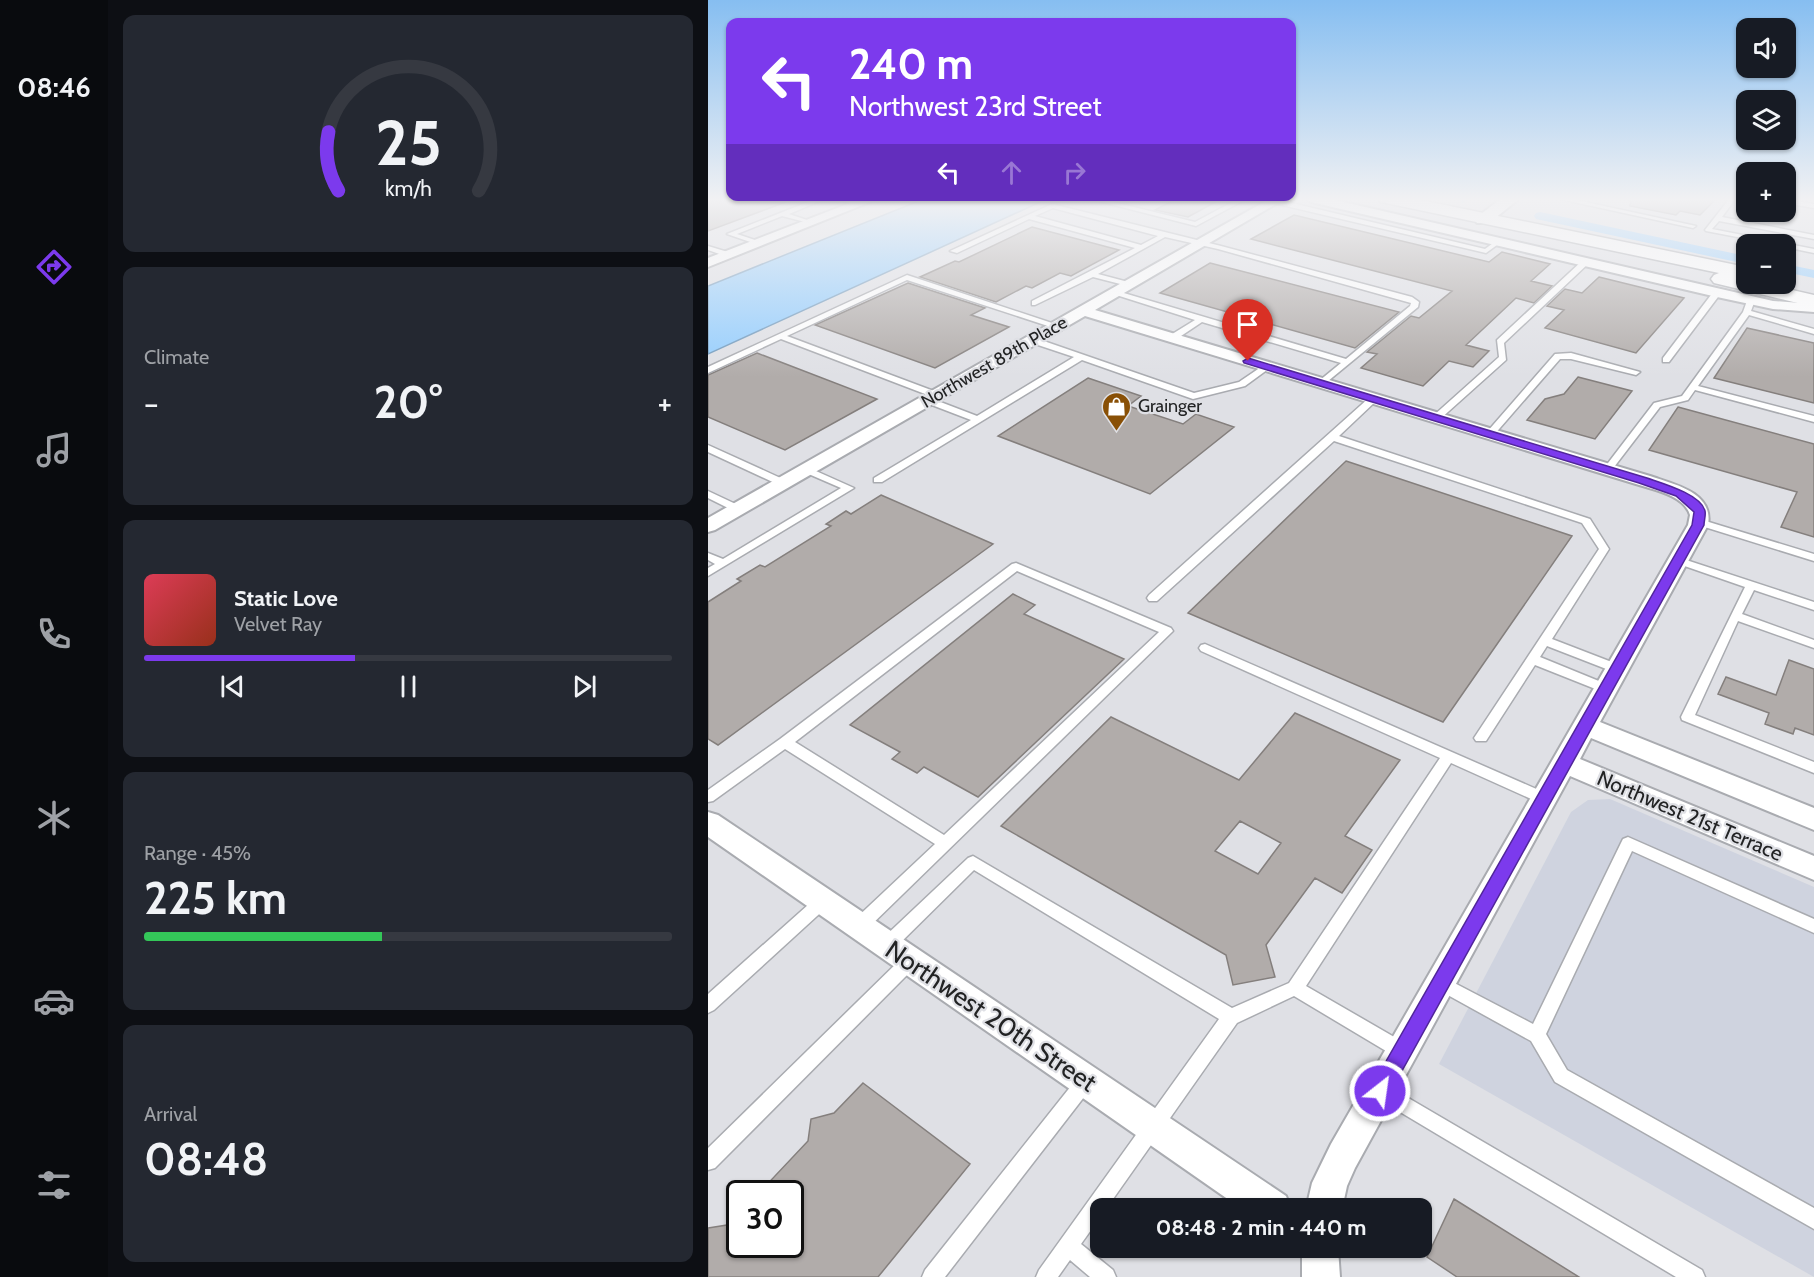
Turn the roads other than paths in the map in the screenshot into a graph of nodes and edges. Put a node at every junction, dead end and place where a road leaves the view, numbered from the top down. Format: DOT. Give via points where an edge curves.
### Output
graph roads {
  1 [pos="1122,258"];
  2 [pos="1175,258"];
  3 [pos="1255,258"];
  4 [pos="1567,258"];
  5 [pos="1633,258"];
  6 [pos="1670,258"];
  7 [pos="1586,262"];
  8 [pos="1736,271"];
  9 [pos="1092,274"];
  10 [pos="1129,285"];
  11 [pos="1796,288"];
  12 [pos="1114,293"];
  13 [pos="1717,293"];
  14 [pos="1814,299"];
  15 [pos="1035,303"];
  16 [pos="1749,306"];
  17 [pos="1083,311"];
  18 [pos="1201,319"];
  19 [pos="1057,326"];
  20 [pos="1814,332"];
  21 [pos="780,336"];
  22 [pos="1172,338"];
  23 [pos="1032,340"];
  24 [pos="1081,357"];
  25 [pos="1666,360"];
  26 [pos="1346,362"];
  27 [pos="1267,367"];
  28 [pos="708,370"];
  29 [pos="1636,372"];
  30 [pos="1322,383"];
  31 [pos="1693,387"];
  32 [pos="931,398"];
  33 [pos="1374,399"];
  34 [pos="1436,418"];
  35 [pos="1814,419"];
  36 [pos="978,420"];
  37 [pos="1490,434"];
  38 [pos="1332,438"];
  39 [pos="708,448"];
  40 [pos="807,470"];
  41 [pos="1608,470"];
  42 [pos="878,480"];
  43 [pos="783,483"];
  44 [pos="708,494"];
  45 [pos="738,509"];
  46 [pos="1699,522"];
  47 [pos="708,526"];
  48 [pos="708,556"];
  49 [pos="1814,558"];
  50 [pos="1677,560"];
  51 [pos="723,564"];
  52 [pos="708,573"];
  53 [pos="1751,585"];
  54 [pos="1153,598"];
  55 [pos="1814,606"];
  56 [pos="1735,616"];
  57 [pos="1545,641"];
  58 [pos="1814,644"];
  59 [pos="1205,648"];
  60 [pos="1533,659"];
  61 [pos="1612,679"];
  62 [pos="1586,726"];
  63 [pos="1481,738"];
  64 [pos="785,742"];
  65 [pos="1449,756"];
  66 [pos="1566,763"];
  67 [pos="1814,768"];
  68 [pos="708,797"];
  69 [pos="1545,799"];
  70 [pos="1814,819"];
  71 [pos="708,823"];
  72 [pos="946,844"];
  73 [pos="1814,868"];
  74 [pos="823,902"];
  75 [pos="1814,926"];
  76 [pos="858,927"];
  77 [pos="898,953"];
  78 [pos="1441,983"];
  79 [pos="1295,988"];
  80 [pos="708,1005"];
  81 [pos="1231,1017"];
  82 [pos="1537,1035"];
  83 [pos="1403,1051"];
  84 [pos="1086,1080"];
  85 [pos="1380,1091"];
  86 [pos="1154,1127"];
  87 [pos="708,1161"];
  88 [pos="1257,1198"];
  89 [pos="1327,1198"];
  90 [pos="1814,1219"];
  91 [pos="1068,1246"];
  92 [pos="1320,1258"];
  93 [pos="932,1277"];
  94 [pos="1046,1277"];
  95 [pos="1106,1277"];
  96 [pos="1321,1277"];
  97 [pos="1695,1277"];
  1 -- 9 [label="lane"];
  2 -- 10 [label="street, Northwest 89th Place"];
  3 -- 26 [label="lane" via="1415,303"];
  4 -- 7 [label="street"];
  5 -- 14 [label="main road"];
  6 -- 8 [label="main road"];
  7 -- 13 [label="street"];
  7 -- 34 [label="lane" via="1500,342 1503,358"];
  9 -- 10 [label="lane"];
  9 -- 15 [label="lane"];
  10 -- 12 [label="street, Northwest 89th Place"];
  11 -- 14 [label="main road"];
  12 -- 17 [label="street, Northwest 89th Place"];
  12 -- 18 [label="lane"];
  13 -- 16 [label="street"];
  13 -- 25 [label="lane"];
  14 -- 16 [label="street"];
  16 -- 20 [label="lane"];
  16 -- 31 [label="lane"];
  17 -- 19 [label="street, Northwest 89th Place"];
  17 -- 22 [label="street"];
  18 -- 22 [label="lane"];
  18 -- 26 [label="lane"];
  19 -- 21 [label="lane" via="907,277"];
  19 -- 23 [label="street, Northwest 89th Place"];
  21 -- 28 [label="lane"];
  21 -- 32 [label="lane"];
  22 -- 27 [label="street"];
  23 -- 24 [label="lane"];
  23 -- 32 [label="street, Northwest 89th Place"];
  24 -- 27 [label="lane" via="1193,396 1242,384"];
  24 -- 36 [label="lane"];
  26 -- 30 [label="lane"];
  27 -- 30 [label="street"];
  29 -- 37 [label="lane" via="1558,356"];
  30 -- 33 [label="street"];
  31 -- 35 [label="lane"];
  31 -- 41 [label="lane" via="1685,398 1657,405"];
  32 -- 36 [label="lane"];
  32 -- 40 [label="street, Northwest 89th Place"];
  33 -- 34 [label="street"];
  33 -- 38 [label="lane"];
  34 -- 37 [label="street"];
  36 -- 42 [label="lane"];
  37 -- 41 [label="street"];
  38 -- 54 [label="lane"];
  38 -- 57 [label="lane" via="1586,521 1604,549"];
  39 -- 43 [label="lane"];
  40 -- 43 [label="street, Northwest 89th Place"];
  40 -- 51 [label="lane" via="849,489"];
  41 -- 46 [label="street" via="1680,494 1697,506"];
  43 -- 45 [label="street, Northwest 89th Place"];
  44 -- 45 [label="lane"];
  45 -- 47 [label="street, Northwest 89th Place"];
  46 -- 49 [label="lane"];
  46 -- 50 [label="street"];
  48 -- 51 [label="lane"];
  50 -- 53 [label="lane"];
  50 -- 61 [label="street"];
  51 -- 52 [label="lane"];
  53 -- 55 [label="lane"];
  53 -- 56 [label="lane"];
  56 -- 58 [label="lane"];
  56 -- 67 [label="lane" via="1687,717"];
  57 -- 60 [label="lane"];
  57 -- 61 [label="lane"];
  59 -- 65 [label="lane"];
  60 -- 61 [label="lane"];
  60 -- 63 [label="lane"];
  61 -- 62 [label="street"];
  62 -- 66 [label="street"];
  62 -- 70 [label="street, Northwest 21st Terrace"];
  64 -- 68 [label="lane"];
  64 -- 72 [label="lane"];
  64 -- 72 [label="lane" via="1016,566 1167,631"];
  65 -- 69 [label="lane"];
  65 -- 79 [label="lane"];
  66 -- 69 [label="street"];
  66 -- 73 [label="street, Northwest 21st Terrace"];
  69 -- 78 [label="street"];
  71 -- 74 [label="street, Northwest 20th Street"];
  72 -- 76 [label="lane"];
  74 -- 76 [label="street, Northwest 20th Street"];
  74 -- 80 [label="lane"];
  75 -- 82 [label="lane" via="1628,843"];
  76 -- 77 [label="street, Northwest 20th Street"];
  77 -- 81 [label="lane" via="973,862"];
  77 -- 84 [label="street, Northwest 20th Street"];
  77 -- 87 [label="lane"];
  78 -- 82 [label="lane"];
  78 -- 83 [label="street"];
  79 -- 81 [label="lane"];
  79 -- 83 [label="lane"];
  81 -- 86 [label="lane"];
  82 -- 90 [label="lane" via="1561,1076"];
  83 -- 85 [label="street"];
  84 -- 86 [label="street, Northwest 20th Street"];
  84 -- 93 [label="lane"];
  85 -- 89 [label="street" via="1343,1156"];
  85 -- 97 [label="lane"];
  86 -- 88 [label="street, Northwest 20th Street"];
  86 -- 91 [label="lane"];
  91 -- 94 [label="lane"];
  91 -- 95 [label="lane"];
  92 -- 96 [label="street"];
}
